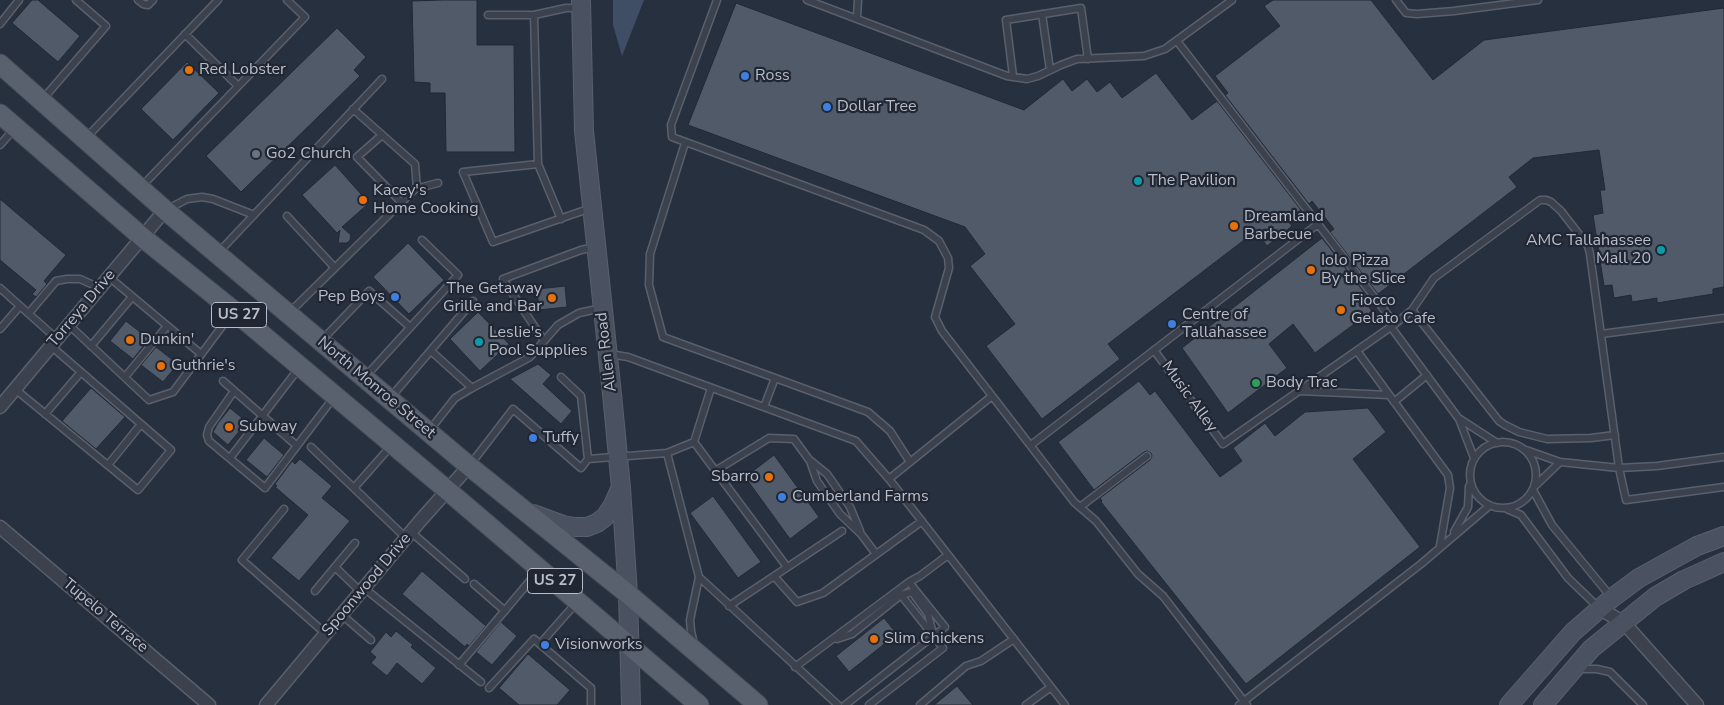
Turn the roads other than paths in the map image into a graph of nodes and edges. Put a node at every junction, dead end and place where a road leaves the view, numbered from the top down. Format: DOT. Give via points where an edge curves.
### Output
graph roads {
  1 [pos="20,0"];
  2 [pos="76,0"];
  3 [pos="138,0"];
  4 [pos="153,0"];
  5 [pos="218,0"];
  6 [pos="287,0"];
  7 [pos="717,0"];
  8 [pos="807,0"];
  9 [pos="858,0"];
  10 [pos="1232,0"];
  11 [pos="1396,0"];
  12 [pos="1538,0"];
  13 [pos="581,4"];
  14 [pos="534,14"];
  15 [pos="1042,14"];
  16 [pos="488,15"];
  17 [pos="857,18"];
  18 [pos="0,24"];
  19 [pos="185,34"];
  20 [pos="1177,40"];
  21 [pos="1088,59"];
  22 [pos="0,64"];
  23 [pos="1050,70"];
  24 [pos="1013,76"];
  25 [pos="382,79"];
  26 [pos="238,86"];
  27 [pos="42,101"];
  28 [pos="353,109"];
  29 [pos="0,114"];
  30 [pos="15,127"];
  31 [pos="382,135"];
  32 [pos="85,139"];
  33 [pos="685,143"];
  34 [pos="0,145"];
  35 [pos="538,164"];
  36 [pos="438,183"];
  37 [pos="140,188"];
  38 [pos="417,189"];
  39 [pos="401,202"];
  40 [pos="592,208"];
  41 [pos="165,210"];
  42 [pos="254,215"];
  43 [pos="287,216"];
  44 [pos="561,219"];
  45 [pos="1318,224"];
  46 [pos="142,238"];
  47 [pos="422,240"];
  48 [pos="596,247"];
  49 [pos="217,254"];
  50 [pos="334,268"];
  51 [pos="109,277"];
  52 [pos="0,288"];
  53 [pos="100,288"];
  54 [pos="132,297"];
  55 [pos="474,301"];
  56 [pos="20,306"];
  57 [pos="602,308"];
  58 [pos="1412,310"];
  59 [pos="234,311"];
  60 [pos="29,314"];
  61 [pos="288,314"];
  62 [pos="1724,318"];
  63 [pos="69,325"];
  64 [pos="1393,325"];
  65 [pos="167,326"];
  66 [pos="410,327"];
  67 [pos="0,329"];
  68 [pos="1601,334"];
  69 [pos="321,341"];
  70 [pos="544,341"];
  71 [pos="54,343"];
  72 [pos="91,346"];
  73 [pos="1154,350"];
  74 [pos="430,351"];
  75 [pos="1357,351"];
  76 [pos="202,354"];
  77 [pos="607,354"];
  78 [pos="300,367"];
  79 [pos="81,372"];
  80 [pos="1427,375"];
  81 [pos="124,377"];
  82 [pos="562,377"];
  83 [pos="364,378"];
  84 [pos="775,378"];
  85 [pos="223,382"];
  86 [pos="472,388"];
  87 [pos="711,388"];
  88 [pos="15,389"];
  89 [pos="234,391"];
  90 [pos="1300,391"];
  91 [pos="1389,395"];
  92 [pos="334,396"];
  93 [pos="992,396"];
  94 [pos="390,399"];
  95 [pos="1394,402"];
  96 [pos="0,407"];
  97 [pos="764,407"];
  98 [pos="45,414"];
  99 [pos="262,416"];
  100 [pos="1459,419"];
  101 [pos="141,424"];
  102 [pos="428,432"];
  103 [pos="1615,435"];
  104 [pos="694,442"];
  105 [pos="1497,443"];
  106 [pos="393,444"];
  107 [pos="1031,445"];
  108 [pos="297,446"];
  109 [pos="311,447"];
  110 [pos="1522,448"];
  111 [pos="666,453"];
  112 [pos="618,456"];
  113 [pos="1147,456"];
  114 [pos="1724,457"];
  115 [pos="230,458"];
  116 [pos="1474,458"];
  117 [pos="588,459"];
  118 [pos="810,461"];
  119 [pos="910,462"];
  120 [pos="1560,462"];
  121 [pos="108,465"];
  122 [pos="469,466"];
  123 [pos="1619,468"];
  124 [pos="716,471"];
  125 [pos="889,479"];
  126 [pos="1469,480"];
  127 [pos="1724,487"];
  128 [pos="354,488"];
  129 [pos="621,488"];
  130 [pos="1534,488"];
  131 [pos="447,490"];
  132 [pos="1489,506"];
  133 [pos="1080,507"];
  134 [pos="1506,508"];
  135 [pos="284,509"];
  136 [pos="526,511"];
  137 [pos="922,520"];
  138 [pos="0,527"];
  139 [pos="842,531"];
  140 [pos="861,534"];
  141 [pos="409,535"];
  142 [pos="1724,536"];
  143 [pos="1451,537"];
  144 [pos="355,543"];
  145 [pos="1440,547"];
  146 [pos="876,554"];
  147 [pos="948,555"];
  148 [pos="1724,562"];
  149 [pos="335,567"];
  150 [pos="787,567"];
  151 [pos="540,568"];
  152 [pos="774,576"];
  153 [pos="699,578"];
  154 [pos="465,579"];
  155 [pos="909,582"];
  156 [pos="474,584"];
  157 [pos="363,590"];
  158 [pos="315,591"];
  159 [pos="628,594"];
  160 [pos="901,595"];
  161 [pos="578,601"];
  162 [pos="1605,603"];
  163 [pos="729,606"];
  164 [pos="504,611"];
  165 [pos="342,615"];
  166 [pos="1624,622"];
  167 [pos="326,634"];
  168 [pos="934,636"];
  169 [pos="1014,639"];
  170 [pos="371,640"];
  171 [pos="831,641"];
  172 [pos="540,644"];
  173 [pos="629,644"];
  174 [pos="696,651"];
  175 [pos="460,665"];
  176 [pos="795,667"];
  177 [pos="1574,669"];
  178 [pos="481,682"];
  179 [pos="1051,687"];
  180 [pos="489,688"];
  181 [pos="1243,704"];
  182 [pos="209,705"];
  183 [pos="266,705"];
  184 [pos="591,705"];
  185 [pos="630,705"];
  186 [pos="699,705"];
  187 [pos="758,705"];
  188 [pos="838,705"];
  189 [pos="845,705"];
  190 [pos="869,705"];
  191 [pos="920,705"];
  192 [pos="1026,705"];
  193 [pos="1065,705"];
  194 [pos="1509,705"];
  195 [pos="1544,705"];
  196 [pos="1643,705"];
  197 [pos="1697,705"];
  1 -- 18 [label="lane"];
  2 -- 27 [label="lane" via="106,26"];
  3 -- 4 [label="lane" via="148,5"];
  5 -- 19 [label="lane"];
  6 -- 26 [label="lane" via="305,17"];
  7 -- 33 [label="lane" via="671,125 672,138"];
  8 -- 17 [label="lane"];
  9 -- 17 [label="lane"];
  10 -- 20 [label="lane"];
  11 -- 12 [label="lane" via="1406,13 1417,14"];
  13 -- 14 [label="lane"];
  13 -- 40 [label="street, Allen Road" via="584,131"];
  14 -- 16 [label="lane"];
  14 -- 35 [label="lane"];
  15 -- 21 [label="lane" via="1081,8"];
  15 -- 23 [label="lane"];
  15 -- 24 [label="lane" via="1006,20"];
  17 -- 24 [label="lane"];
  19 -- 26 [label="lane"];
  19 -- 32 [label="lane"];
  20 -- 21 [label="lane" via="1165,49 1144,56"];
  20 -- 45 [label="lane"];
  21 -- 23 [label="lane" via="1077,59"];
  22 -- 27 [label="main road, North Monroe Street / US 27"];
  23 -- 24 [label="lane" via="1026,79"];
  25 -- 28 [label="lane"];
  26 -- 37 [label="lane"];
  27 -- 32 [label="main road, North Monroe Street / US 27"];
  28 -- 31 [label="lane"];
  28 -- 42 [label="lane"];
  29 -- 30 [label="main road, North Monroe Street / US 27"];
  30 -- 34 [label="lane"];
  30 -- 46 [label="main road, North Monroe Street / US 27"];
  31 -- 38 [label="lane" via="415,164"];
  31 -- 39 [label="lane" via="358,157"];
  32 -- 37 [label="main road, North Monroe Street / US 27"];
  33 -- 84 [label="lane" via="650,254 649,286 663,337"];
  33 -- 93 [label="lane" via="933,236 945,249 949,268 935,317"];
  35 -- 44 [label="lane"];
  35 -- 44 [label="lane" via="463,172 493,242"];
  36 -- 38 [label="lane"];
  37 -- 41 [label="main road, North Monroe Street / US 27"];
  38 -- 39 [label="lane"];
  39 -- 50 [label="lane"];
  40 -- 44 [label="lane"];
  40 -- 48 [label="street, Allen Road"];
  41 -- 42 [label="lane" via="187,199 202,197"];
  41 -- 46 [label="street, Torreya Drive"];
  41 -- 49 [label="main road, North Monroe Street / US 27"];
  42 -- 49 [label="lane"];
  43 -- 50 [label="lane"];
  45 -- 64 [label="lane"];
  45 -- 73 [label="lane, Music Alley"];
  46 -- 51 [label="street, Torreya Drive"];
  46 -- 59 [label="main road, North Monroe Street / US 27"];
  47 -- 66 [label="lane" via="458,275"];
  48 -- 57 [label="street, Allen Road"];
  48 -- 70 [label="lane" via="503,279"];
  49 -- 61 [label="main road, North Monroe Street / US 27"];
  50 -- 61 [label="lane"];
  51 -- 53 [label="street, Torreya Drive"];
  51 -- 54 [label="lane"];
  52 -- 56 [label="lane"];
  53 -- 60 [label="lane" via="80,279 56,280"];
  53 -- 63 [label="street, Torreya Drive"];
  54 -- 65 [label="lane"];
  54 -- 72 [label="lane"];
  55 -- 74 [label="lane"];
  56 -- 60 [label="lane"];
  56 -- 67 [label="lane"];
  57 -- 70 [label="lane" via="579,313 558,325"];
  57 -- 77 [label="street, Allen Road"];
  58 -- 64 [label="lane, Music Alley"];
  58 -- 68 [label="lane, Music Alley" via="1434,278 1540,200 1546,200 1561,210 1588,246"];
  58 -- 103 [label="lane" via="1505,425 1547,439"];
  59 -- 76 [label="lane"];
  59 -- 78 [label="main road, North Monroe Street / US 27"];
  60 -- 71 [label="lane"];
  61 -- 69 [label="main road, North Monroe Street / US 27"];
  62 -- 68 [label="lane"];
  63 -- 71 [label="street, Torreya Drive"];
  63 -- 72 [label="lane"];
  64 -- 75 [label="lane, Music Alley"];
  64 -- 80 [label="lane"];
  65 -- 76 [label="lane"];
  65 -- 81 [label="lane"];
  66 -- 69 [label="lane" via="369,291"];
  66 -- 83 [label="lane"];
  68 -- 103 [label="lane"];
  69 -- 78 [label="main road"];
  69 -- 83 [label="main road, North Monroe Street / US 27"];
  70 -- 86 [label="lane" via="530,357"];
  71 -- 79 [label="lane"];
  71 -- 88 [label="street, Torreya Drive"];
  72 -- 81 [label="lane"];
  73 -- 90 [label="lane, Music Alley" via="1223,444"];
  73 -- 107 [label="lane, Music Alley"];
  74 -- 86 [label="lane"];
  74 -- 94 [label="lane"];
  75 -- 90 [label="lane, Music Alley"];
  75 -- 91 [label="lane"];
  76 -- 81 [label="lane" via="173,392 149,400"];
  77 -- 87 [label="lane" via="628,357"];
  77 -- 112 [label="street, Allen Road"];
  78 -- 92 [label="main road, North Monroe Street / US 27"];
  78 -- 99 [label="lane"];
  79 -- 98 [label="lane"];
  79 -- 101 [label="lane"];
  80 -- 95 [label="lane"];
  80 -- 100 [label="lane"];
  82 -- 117 [label="lane" via="581,396"];
  83 -- 94 [label="main road, North Monroe Street / US 27"];
  84 -- 97 [label="lane"];
  84 -- 119 [label="lane" via="868,412 890,432"];
  85 -- 89 [label="lane"];
  86 -- 102 [label="lane" via="455,398"];
  87 -- 97 [label="lane"];
  87 -- 104 [label="lane"];
  88 -- 96 [label="street, Torreya Drive"];
  88 -- 98 [label="lane"];
  89 -- 99 [label="lane"];
  89 -- 115 [label="lane" via="206,435"];
  90 -- 91 [label="lane"];
  91 -- 95 [label="lane"];
  92 -- 106 [label="main road, North Monroe Street / US 27"];
  92 -- 108 [label="lane"];
  93 -- 107 [label="lane"];
  93 -- 119 [label="lane"];
  94 -- 102 [label="main road, North Monroe Street / US 27"];
  95 -- 145 [label="lane" via="1448,475 1450,488"];
  97 -- 125 [label="lane" via="856,441"];
  98 -- 121 [label="lane"];
  99 -- 108 [label="lane"];
  99 -- 115 [label="lane"];
  100 -- 105 [label="lane"];
  100 -- 116 [label="lane"];
  101 -- 121 [label="lane"];
  101 -- 121 [label="lane" via="171,450 138,490"];
  102 -- 122 [label="main road, North Monroe Street / US 27"];
  103 -- 123 [label="lane"];
  104 -- 111 [label="lane"];
  104 -- 124 [label="lane"];
  105 -- 110 [label="lane" via="1512,443"];
  105 -- 116 [label="lane" via="1481,450"];
  106 -- 128 [label="lane"];
  106 -- 131 [label="main road, North Monroe Street / US 27"];
  107 -- 133 [label="lane"];
  108 -- 115 [label="lane" via="265,488"];
  109 -- 128 [label="lane"];
  110 -- 120 [label="lane"];
  110 -- 130 [label="lane" via="1535,465"];
  111 -- 112 [label="lane"];
  111 -- 153 [label="lane"];
  112 -- 117 [label="lane"];
  112 -- 129 [label="street, Allen Road"];
  113 -- 133 [label="lane"];
  114 -- 123 [label="lane"];
  116 -- 126 [label="lane"];
  117 -- 122 [label="lane" via="581,468 514,409"];
  118 -- 124 [label="lane" via="794,439 769,438"];
  118 -- 140 [label="lane" via="816,481 840,514"];
  118 -- 140 [label="lane" via="827,474 844,498"];
  119 -- 125 [label="lane"];
  120 -- 123 [label="lane"];
  120 -- 130 [label="lane"];
  122 -- 131 [label="street, Spoonwood Drive"];
  122 -- 136 [label="main road, North Monroe Street / US 27"];
  123 -- 127 [label="lane" via="1626,500"];
  124 -- 150 [label="lane"];
  125 -- 137 [label="lane"];
  126 -- 132 [label="lane" via="1473,491"];
  126 -- 143 [label="lane" via="1468,507"];
  128 -- 141 [label="lane"];
  129 -- 136 [label="street" via="605,517 587,527 563,526"];
  129 -- 159 [label="street, Allen Road"];
  130 -- 134 [label="lane" via="1521,503"];
  130 -- 162 [label="lane" via="1552,525"];
  131 -- 141 [label="street, Spoonwood Drive"];
  131 -- 151 [label="main road, North Monroe Street / US 27"];
  132 -- 134 [label="lane"];
  132 -- 143 [label="lane"];
  133 -- 181 [label="lane" via="1096,521 1138,574 1164,596"];
  134 -- 162 [label="lane" via="1520,515 1568,578"];
  135 -- 167 [label="lane" via="242,560"];
  136 -- 159 [label="main road, North Monroe Street / US 27"];
  137 -- 146 [label="lane"];
  137 -- 147 [label="lane"];
  138 -- 182 [label="street, Tupelo Terrace"];
  139 -- 150 [label="lane"];
  140 -- 146 [label="lane"];
  141 -- 154 [label="lane"];
  141 -- 157 [label="street, Spoonwood Drive"];
  142 -- 162 [label="street" via="1639,578"];
  143 -- 145 [label="lane"];
  144 -- 149 [label="lane"];
  145 -- 181 [label="lane"];
  146 -- 152 [label="lane" via="823,593 798,602"];
  147 -- 155 [label="lane"];
  147 -- 169 [label="lane"];
  148 -- 166 [label="street" via="1655,597"];
  149 -- 157 [label="lane"];
  149 -- 158 [label="lane"];
  150 -- 152 [label="lane"];
  151 -- 161 [label="main road, North Monroe Street / US 27"];
  151 -- 164 [label="lane"];
  152 -- 163 [label="lane"];
  153 -- 163 [label="lane"];
  153 -- 174 [label="lane" via="690,620"];
  155 -- 168 [label="lane" via="944,627"];
  155 -- 171 [label="lane"];
  156 -- 164 [label="lane"];
  157 -- 165 [label="street, Spoonwood Drive"];
  157 -- 175 [label="lane"];
  159 -- 173 [label="street, Allen Road"];
  159 -- 174 [label="main road, North Monroe Street / US 27"];
  160 -- 168 [label="lane"];
  160 -- 168 [label="lane" via="912,592 928,614"];
  160 -- 171 [label="lane" via="852,634"];
  161 -- 172 [label="lane"];
  161 -- 173 [label="main road, North Monroe Street / US 27"];
  162 -- 166 [label="street"];
  162 -- 194 [label="street" via="1573,632"];
  163 -- 176 [label="lane"];
  164 -- 175 [label="lane"];
  165 -- 167 [label="street, Spoonwood Drive"];
  165 -- 170 [label="lane"];
  166 -- 177 [label="street" via="1591,649"];
  166 -- 197 [label="street"];
  167 -- 183 [label="street, Spoonwood Drive"];
  168 -- 189 [label="lane"];
  168 -- 190 [label="lane" via="943,648"];
  169 -- 179 [label="lane"];
  169 -- 191 [label="lane" via="981,661 966,666"];
  171 -- 176 [label="lane"];
  172 -- 180 [label="lane" via="534,639"];
  172 -- 184 [label="lane" via="591,688"];
  173 -- 185 [label="street, Allen Road"];
  173 -- 186 [label="main road, North Monroe Street / US 27"];
  174 -- 187 [label="main road, North Monroe Street / US 27"];
  175 -- 178 [label="lane"];
  176 -- 188 [label="lane"];
  177 -- 195 [label="street"];
  177 -- 196 [label="lane" via="1610,672"];
  179 -- 192 [label="lane"];
  179 -- 193 [label="lane"];
}
